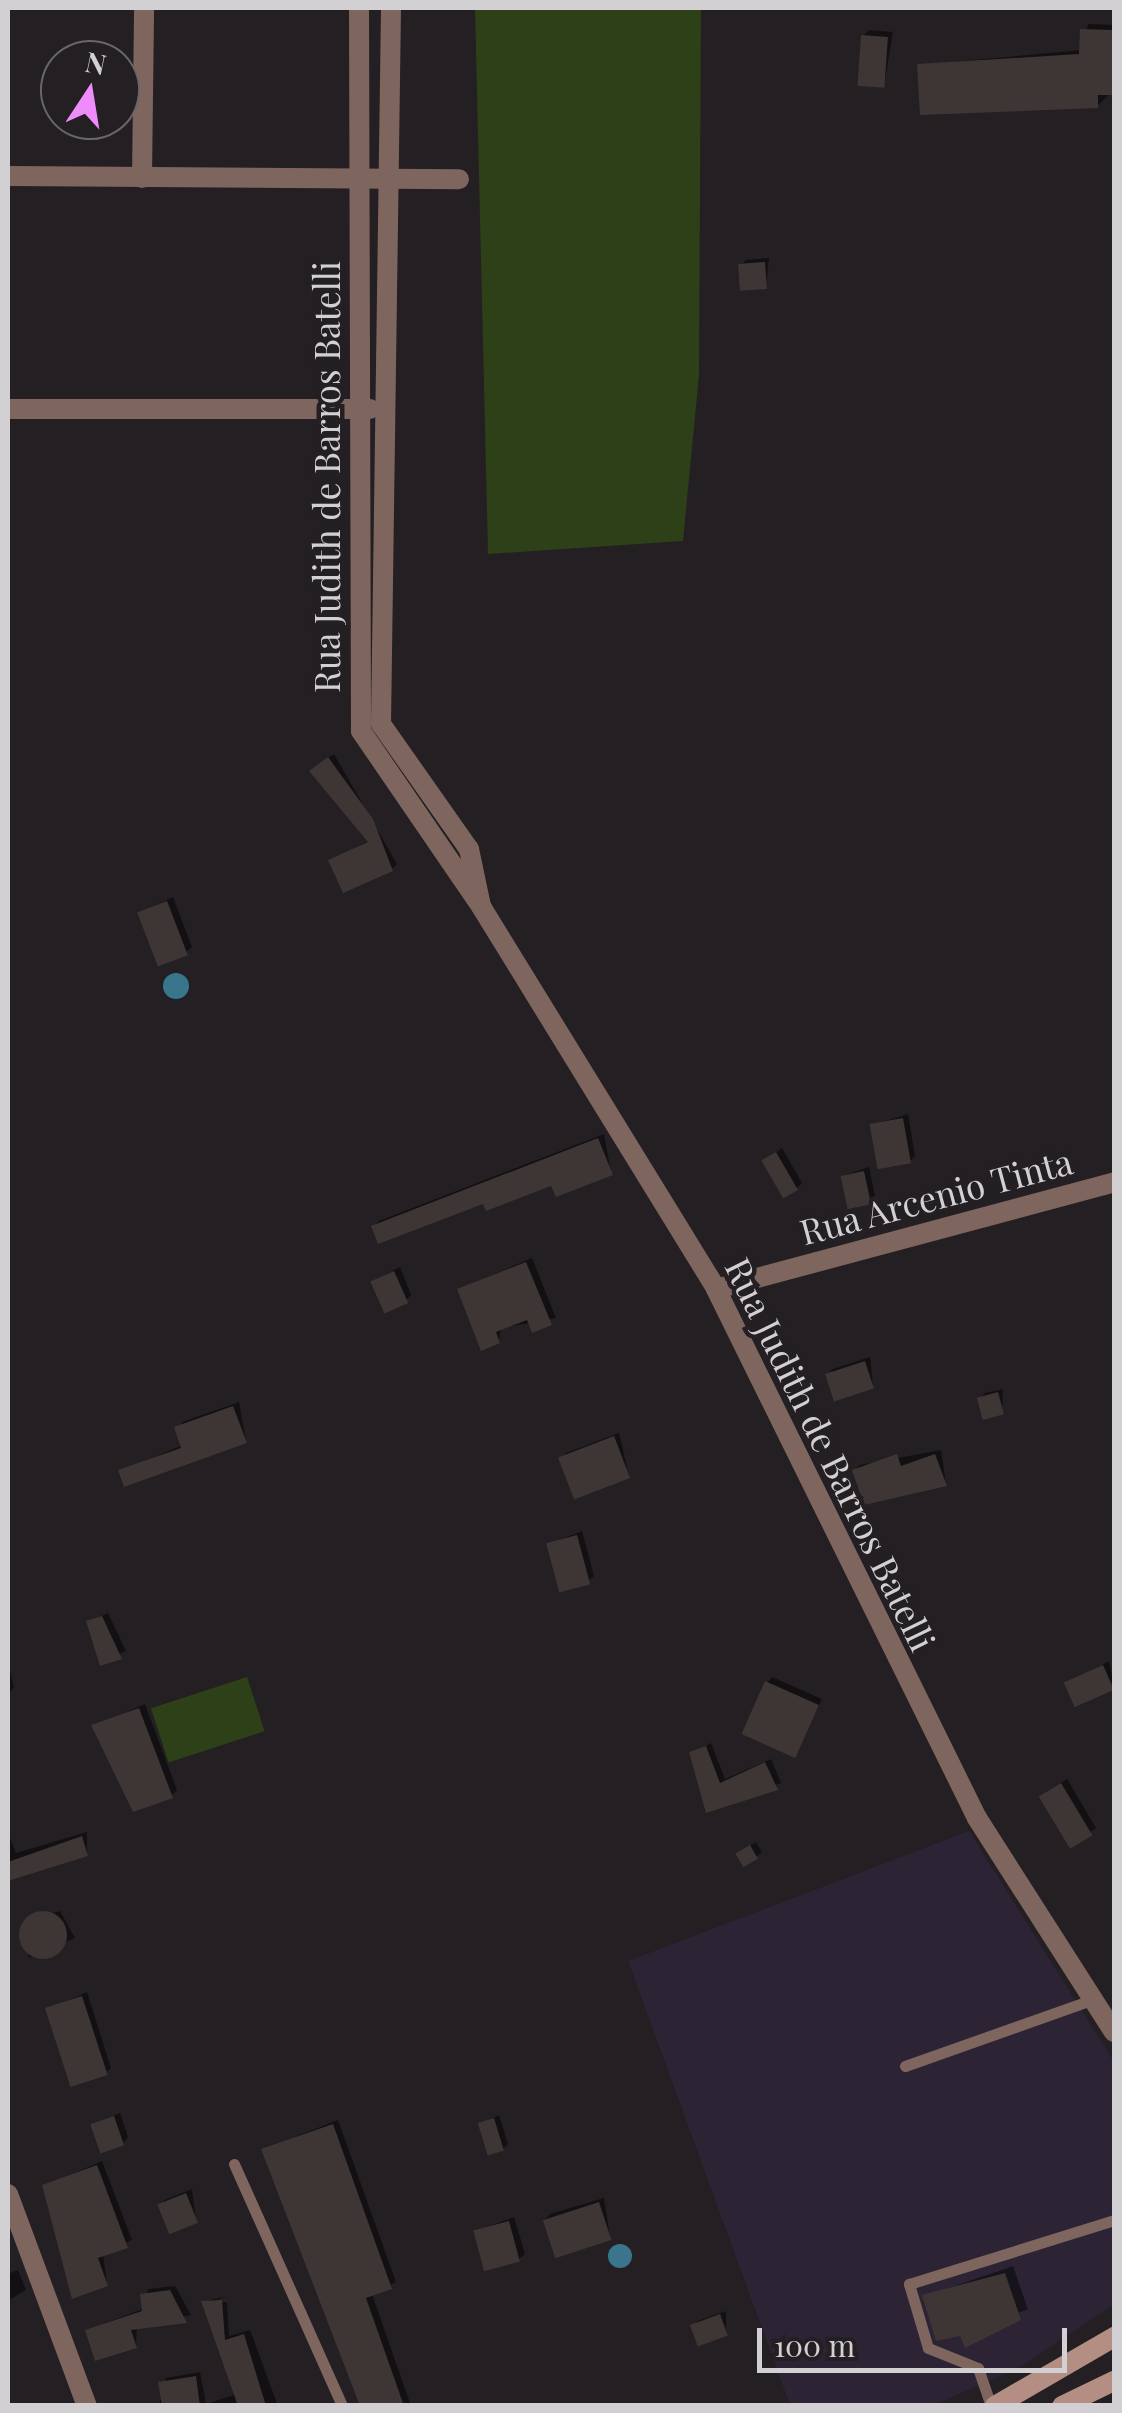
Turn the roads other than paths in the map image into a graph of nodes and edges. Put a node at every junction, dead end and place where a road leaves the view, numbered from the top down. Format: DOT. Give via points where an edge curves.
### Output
graph roads {
  1 [pos="144,8"];
  2 [pos="358,8"];
  3 [pos="391,8"];
  4 [pos="8,176"];
  5 [pos="142,178"];
  6 [pos="391,179"];
  7 [pos="459,179"];
  8 [pos="357,182"];
  9 [pos="384,408"];
  10 [pos="8,409"];
  11 [pos="358,410"];
  12 [pos="482,908"];
  13 [pos="1114,1182"];
  14 [pos="716,1289"];
  15 [pos="1094,1999"];
  16 [pos="1114,2032"];
  17 [pos="905,2066"];
  18 [pos="234,2164"];
  19 [pos="8,2194"];
  20 [pos="1114,2220"];
  21 [pos="1114,2336"];
  22 [pos="1114,2382"];
  23 [pos="87,2406"];
  24 [pos="342,2406"];
  25 [pos="993,2406"];
  26 [pos="1062,2406"];
  1 -- 5 [label="street"];
  2 -- 8 [label="street, Rua Judith de Barros Batelli"];
  3 -- 6 [label="street, Rua Judith de Barros Batelli"];
  4 -- 5 [label="street"];
  5 -- 8 [label="street"];
  6 -- 7 [label="street"];
  6 -- 8 [label="street"];
  6 -- 9 [label="street, Rua Judith de Barros Batelli"];
  8 -- 11 [label="street, Rua Judith de Barros Batelli"];
  9 -- 11 [label="street"];
  9 -- 12 [label="street, Rua Judith de Barros Batelli" via="381,724 469,849"];
  10 -- 11 [label="street"];
  11 -- 12 [label="street, Rua Judith de Barros Batelli" via="360,732"];
  12 -- 14 [label="street, Rua Judith de Barros Batelli"];
  13 -- 14 [label="street, Rua Arcenio Tinta"];
  14 -- 15 [label="street, Rua Judith de Barros Batelli" via="977,1818"];
  15 -- 16 [label="street, Rua Judith de Barros Batelli"];
  15 -- 17 [label="lane"];
  18 -- 24 [label="lane"];
  19 -- 23 [label="street"];
  20 -- 25 [label="lane" via="909,2284 928,2348 978,2368"];
  21 -- 25 [label="main road"];
  22 -- 26 [label="main road"];
}
